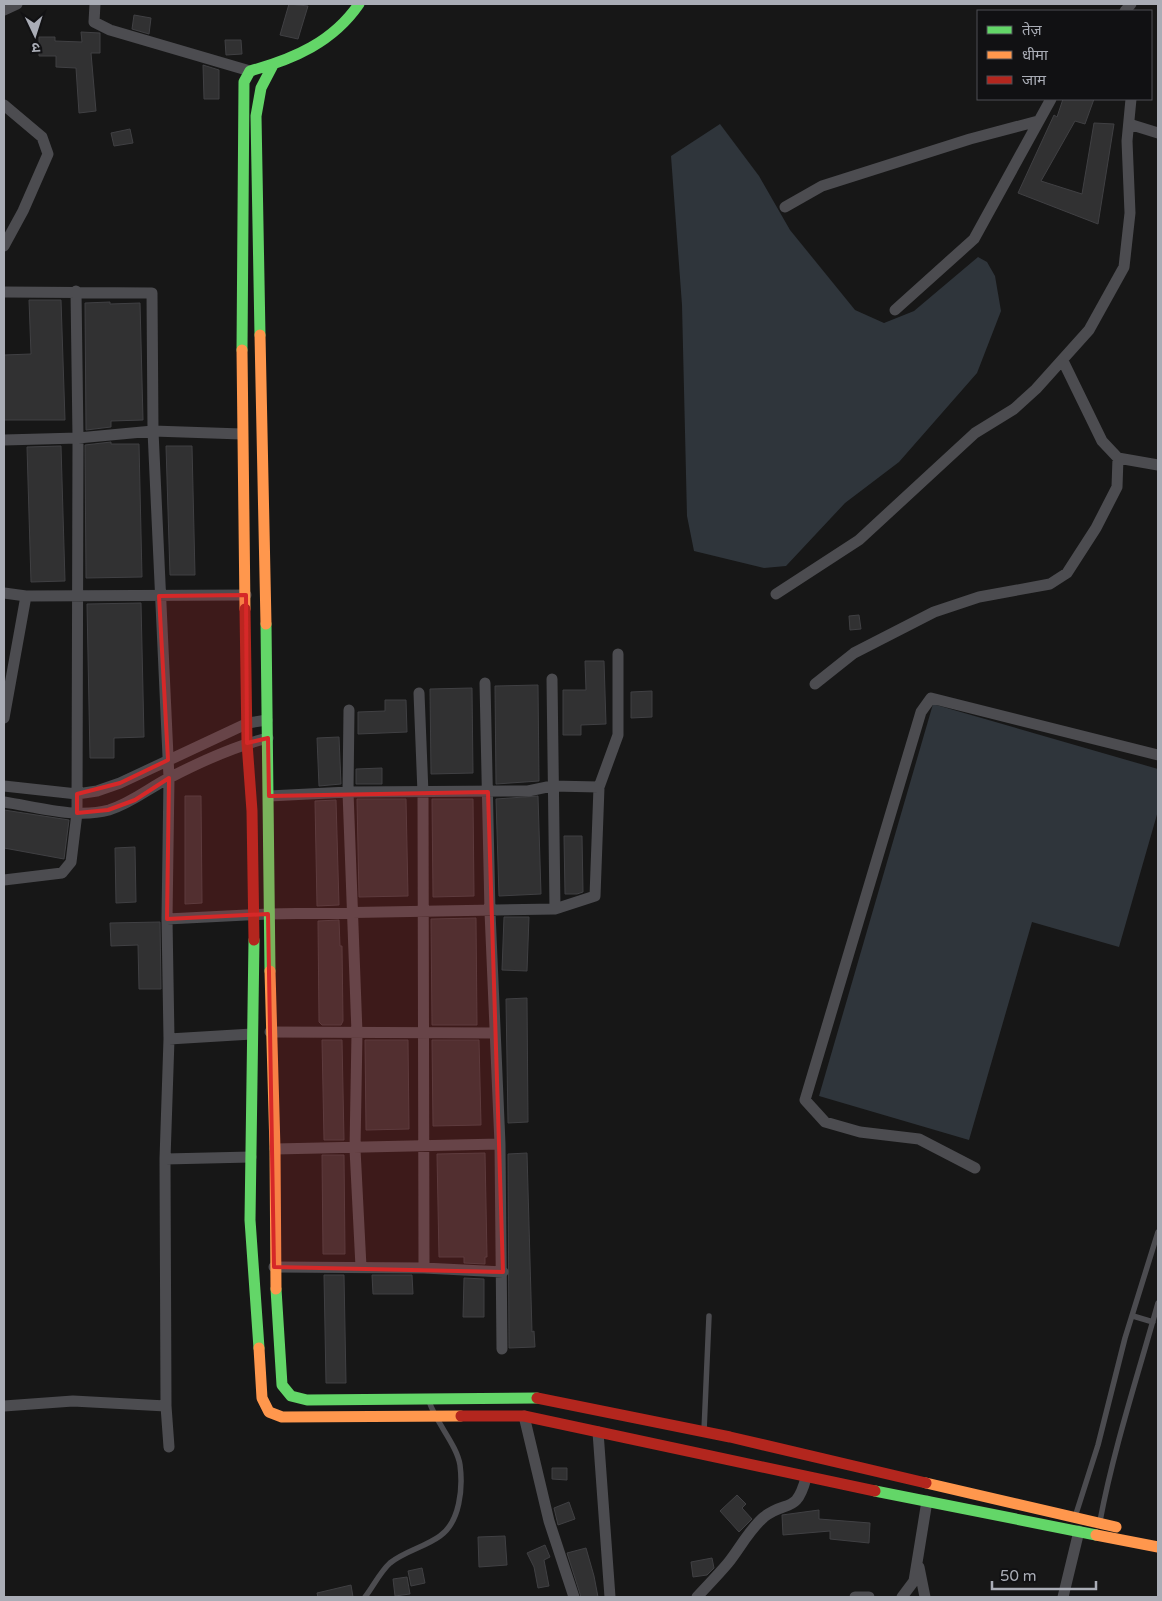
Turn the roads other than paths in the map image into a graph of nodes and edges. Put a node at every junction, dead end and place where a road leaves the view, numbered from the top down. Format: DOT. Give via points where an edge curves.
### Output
graph roads {
  1 [pos="17,4"];
  2 [pos="95,4"];
  3 [pos="359,4"];
  4 [pos="4,10"];
  5 [pos="273,65"];
  6 [pos="250,71"];
  7 [pos="1050,100"];
  8 [pos="1130,100"];
  9 [pos="4,106"];
  10 [pos="1038,121"];
  11 [pos="1129,124"];
  12 [pos="1158,133"];
  13 [pos="785,207"];
  14 [pos="4,246"];
  15 [pos="76,291"];
  16 [pos="4,292"];
  17 [pos="895,310"];
  18 [pos="1062,361"];
  19 [pos="153,432"];
  20 [pos="242,434"];
  21 [pos="78,438"];
  22 [pos="4,440"];
  23 [pos="1118,458"];
  24 [pos="1158,465"];
  25 [pos="4,593"];
  26 [pos="77,594"];
  27 [pos="776,594"];
  28 [pos="246,595"];
  29 [pos="26,596"];
  30 [pos="159,596"];
  31 [pos="618,654"];
  32 [pos="552,679"];
  33 [pos="486,683"];
  34 [pos="815,684"];
  35 [pos="419,693"];
  36 [pos="348,710"];
  37 [pos="4,718"];
  38 [pos="268,720"];
  39 [pos="248,723"];
  40 [pos="268,738"];
  41 [pos="247,743"];
  42 [pos="1158,755"];
  43 [pos="168,760"];
  44 [pos="169,778"];
  45 [pos="4,786"];
  46 [pos="552,786"];
  47 [pos="599,787"];
  48 [pos="348,792"];
  49 [pos="423,792"];
  50 [pos="488,792"];
  51 [pos="77,794"];
  52 [pos="269,796"];
  53 [pos="4,802"];
  54 [pos="77,813"];
  55 [pos="4,880"];
  56 [pos="555,909"];
  57 [pos="490,912"];
  58 [pos="353,913"];
  59 [pos="423,913"];
  60 [pos="254,914"];
  61 [pos="268,914"];
  62 [pos="167,919"];
  63 [pos="422,1031"];
  64 [pos="270,1032"];
  65 [pos="356,1033"];
  66 [pos="495,1033"];
  67 [pos="252,1034"];
  68 [pos="168,1039"];
  69 [pos="500,1144"];
  70 [pos="424,1145"];
  71 [pos="274,1149"];
  72 [pos="355,1149"];
  73 [pos="251,1157"];
  74 [pos="165,1159"];
  75 [pos="975,1168"];
  76 [pos="1158,1232"];
  77 [pos="274,1267"];
  78 [pos="360,1267"];
  79 [pos="424,1268"];
  80 [pos="503,1272"];
  81 [pos="1158,1303"];
  82 [pos="709,1316"];
  83 [pos="1133,1316"];
  84 [pos="1153,1322"];
  85 [pos="502,1349"];
  86 [pos="428,1399"];
  87 [pos="4,1406"];
  88 [pos="166,1406"];
  89 [pos="524,1416"];
  90 [pos="434,1417"];
  91 [pos="598,1432"];
  92 [pos="704,1432"];
  93 [pos="169,1447"];
  94 [pos="806,1478"];
  95 [pos="927,1502"];
  96 [pos="1075,1517"];
  97 [pos="1100,1523"];
  98 [pos="1079,1530"];
  99 [pos="1158,1536"];
  100 [pos="1158,1547"];
  101 [pos="918,1563"];
  102 [pos="365,1597"];
  103 [pos="574,1597"];
  104 [pos="610,1597"];
  105 [pos="697,1597"];
  106 [pos="855,1597"];
  107 [pos="869,1597"];
  108 [pos="902,1597"];
  109 [pos="925,1597"];
  110 [pos="1063,1597"];
  1 -- 4 [label="street"];
  2 -- 6 [label="street" via="94,22 110,30"];
  3 -- 5 [label="street" via="330,38"];
  5 -- 6 [label="street"];
  5 -- 38 [label="street" via="261,88 256,116"];
  6 -- 20 [label="street" via="244,82"];
  7 -- 10 [label="street"];
  8 -- 11 [label="street"];
  9 -- 14 [label="street" via="42,136 48,154"];
  10 -- 13 [label="street" via="822,186"];
  10 -- 17 [label="street" via="974,239"];
  11 -- 12 [label="street"];
  11 -- 18 [label="street" via="1130,213 1124,267 1089,330"];
  15 -- 16 [label="street"];
  15 -- 19 [label="street" via="152,293"];
  15 -- 21 [label="street"];
  18 -- 23 [label="street" via="1102,441"];
  18 -- 27 [label="street" via="1014,409 975,433 859,540"];
  19 -- 20 [label="street"];
  19 -- 21 [label="street"];
  19 -- 30 [label="street"];
  20 -- 28 [label="street"];
  21 -- 22 [label="street"];
  21 -- 26 [label="street"];
  23 -- 24 [label="street"];
  23 -- 34 [label="street" via="1117,487 1067,573 1050,584 978,596 934,612 854,653"];
  25 -- 29 [label="street"];
  26 -- 29 [label="street"];
  26 -- 30 [label="street"];
  26 -- 51 [label="street"];
  28 -- 30 [label="street"];
  28 -- 39 [label="street"];
  29 -- 37 [label="street"];
  30 -- 43 [label="street"];
  31 -- 47 [label="street" via="618,735"];
  32 -- 46 [label="street"];
  33 -- 50 [label="street"];
  35 -- 49 [label="street"];
  36 -- 48 [label="street"];
  38 -- 39 [label="street"];
  38 -- 40 [label="street"];
  39 -- 41 [label="street"];
  39 -- 43 [label="street"];
  40 -- 41 [label="street"];
  40 -- 52 [label="street"];
  41 -- 44 [label="street"];
  41 -- 60 [label="street"];
  42 -- 75 [label="street" via="930,698 921,712 805,1100 825,1122 860,1132 919,1139"];
  43 -- 44 [label="street"];
  43 -- 51 [label="street" via="120,783"];
  44 -- 54 [label="street" via="135,800 108,810"];
  44 -- 62 [label="street"];
  45 -- 51 [label="street"];
  46 -- 47 [label="street"];
  46 -- 50 [label="street" via="528,791"];
  46 -- 56 [label="street"];
  47 -- 56 [label="street" via="595,896"];
  48 -- 49 [label="street"];
  48 -- 52 [label="street"];
  48 -- 58 [label="street"];
  49 -- 50 [label="street"];
  49 -- 59 [label="street"];
  50 -- 57 [label="street"];
  51 -- 54 [label="street"];
  52 -- 61 [label="street"];
  53 -- 54 [label="street"];
  54 -- 55 [label="street" via="68,868 52,875"];
  56 -- 57 [label="street"];
  57 -- 59 [label="street"];
  57 -- 66 [label="street"];
  58 -- 59 [label="street"];
  58 -- 61 [label="street"];
  58 -- 65 [label="street"];
  59 -- 63 [label="street"];
  60 -- 61 [label="street"];
  60 -- 62 [label="street"];
  60 -- 67 [label="street"];
  61 -- 64 [label="street"];
  62 -- 68 [label="street"];
  63 -- 65 [label="street"];
  63 -- 66 [label="street"];
  63 -- 70 [label="street"];
  64 -- 65 [label="street"];
  64 -- 71 [label="street"];
  65 -- 72 [label="street"];
  66 -- 69 [label="street"];
  67 -- 68 [label="street"];
  67 -- 73 [label="street"];
  68 -- 74 [label="street"];
  69 -- 70 [label="street"];
  69 -- 80 [label="street"];
  70 -- 72 [label="street"];
  70 -- 79 [label="street"];
  71 -- 72 [label="street"];
  71 -- 77 [label="street"];
  72 -- 78 [label="street"];
  73 -- 74 [label="street"];
  73 -- 90 [label="street" via="250,1220 262,1398 269,1412 282,1417"];
  74 -- 88 [label="street"];
  76 -- 83 [label="lane"];
  77 -- 78 [label="street"];
  77 -- 86 [label="street" via="282,1386 291,1396 307,1400"];
  78 -- 79 [label="street"];
  79 -- 80 [label="street"];
  80 -- 85 [label="street"];
  81 -- 84 [label="lane"];
  82 -- 92 [label="lane"];
  83 -- 84 [label="lane"];
  83 -- 96 [label="lane"];
  84 -- 97 [label="lane" via="1108,1480"];
  86 -- 90 [label="lane"];
  86 -- 92 [label="street" via="531,1397"];
  87 -- 88 [label="street" via="73,1401"];
  88 -- 93 [label="street"];
  89 -- 90 [label="street"];
  89 -- 91 [label="street"];
  89 -- 103 [label="street" via="549,1521"];
  90 -- 102 [label="lane" via="460,1465 458,1506 453,1522 441,1536 388,1565"];
  91 -- 94 [label="street"];
  91 -- 104 [label="street"];
  92 -- 96 [label="street"];
  94 -- 95 [label="street"];
  94 -- 105 [label="street" via="801,1496 753,1527"];
  95 -- 98 [label="street"];
  95 -- 101 [label="street"];
  96 -- 97 [label="street"];
  97 -- 99 [label="street"];
  98 -- 100 [label="street"];
  98 -- 110 [label="street"];
  101 -- 108 [label="street" via="914,1581"];
  101 -- 109 [label="street"];
  106 -- 107 [label="street"];
}
